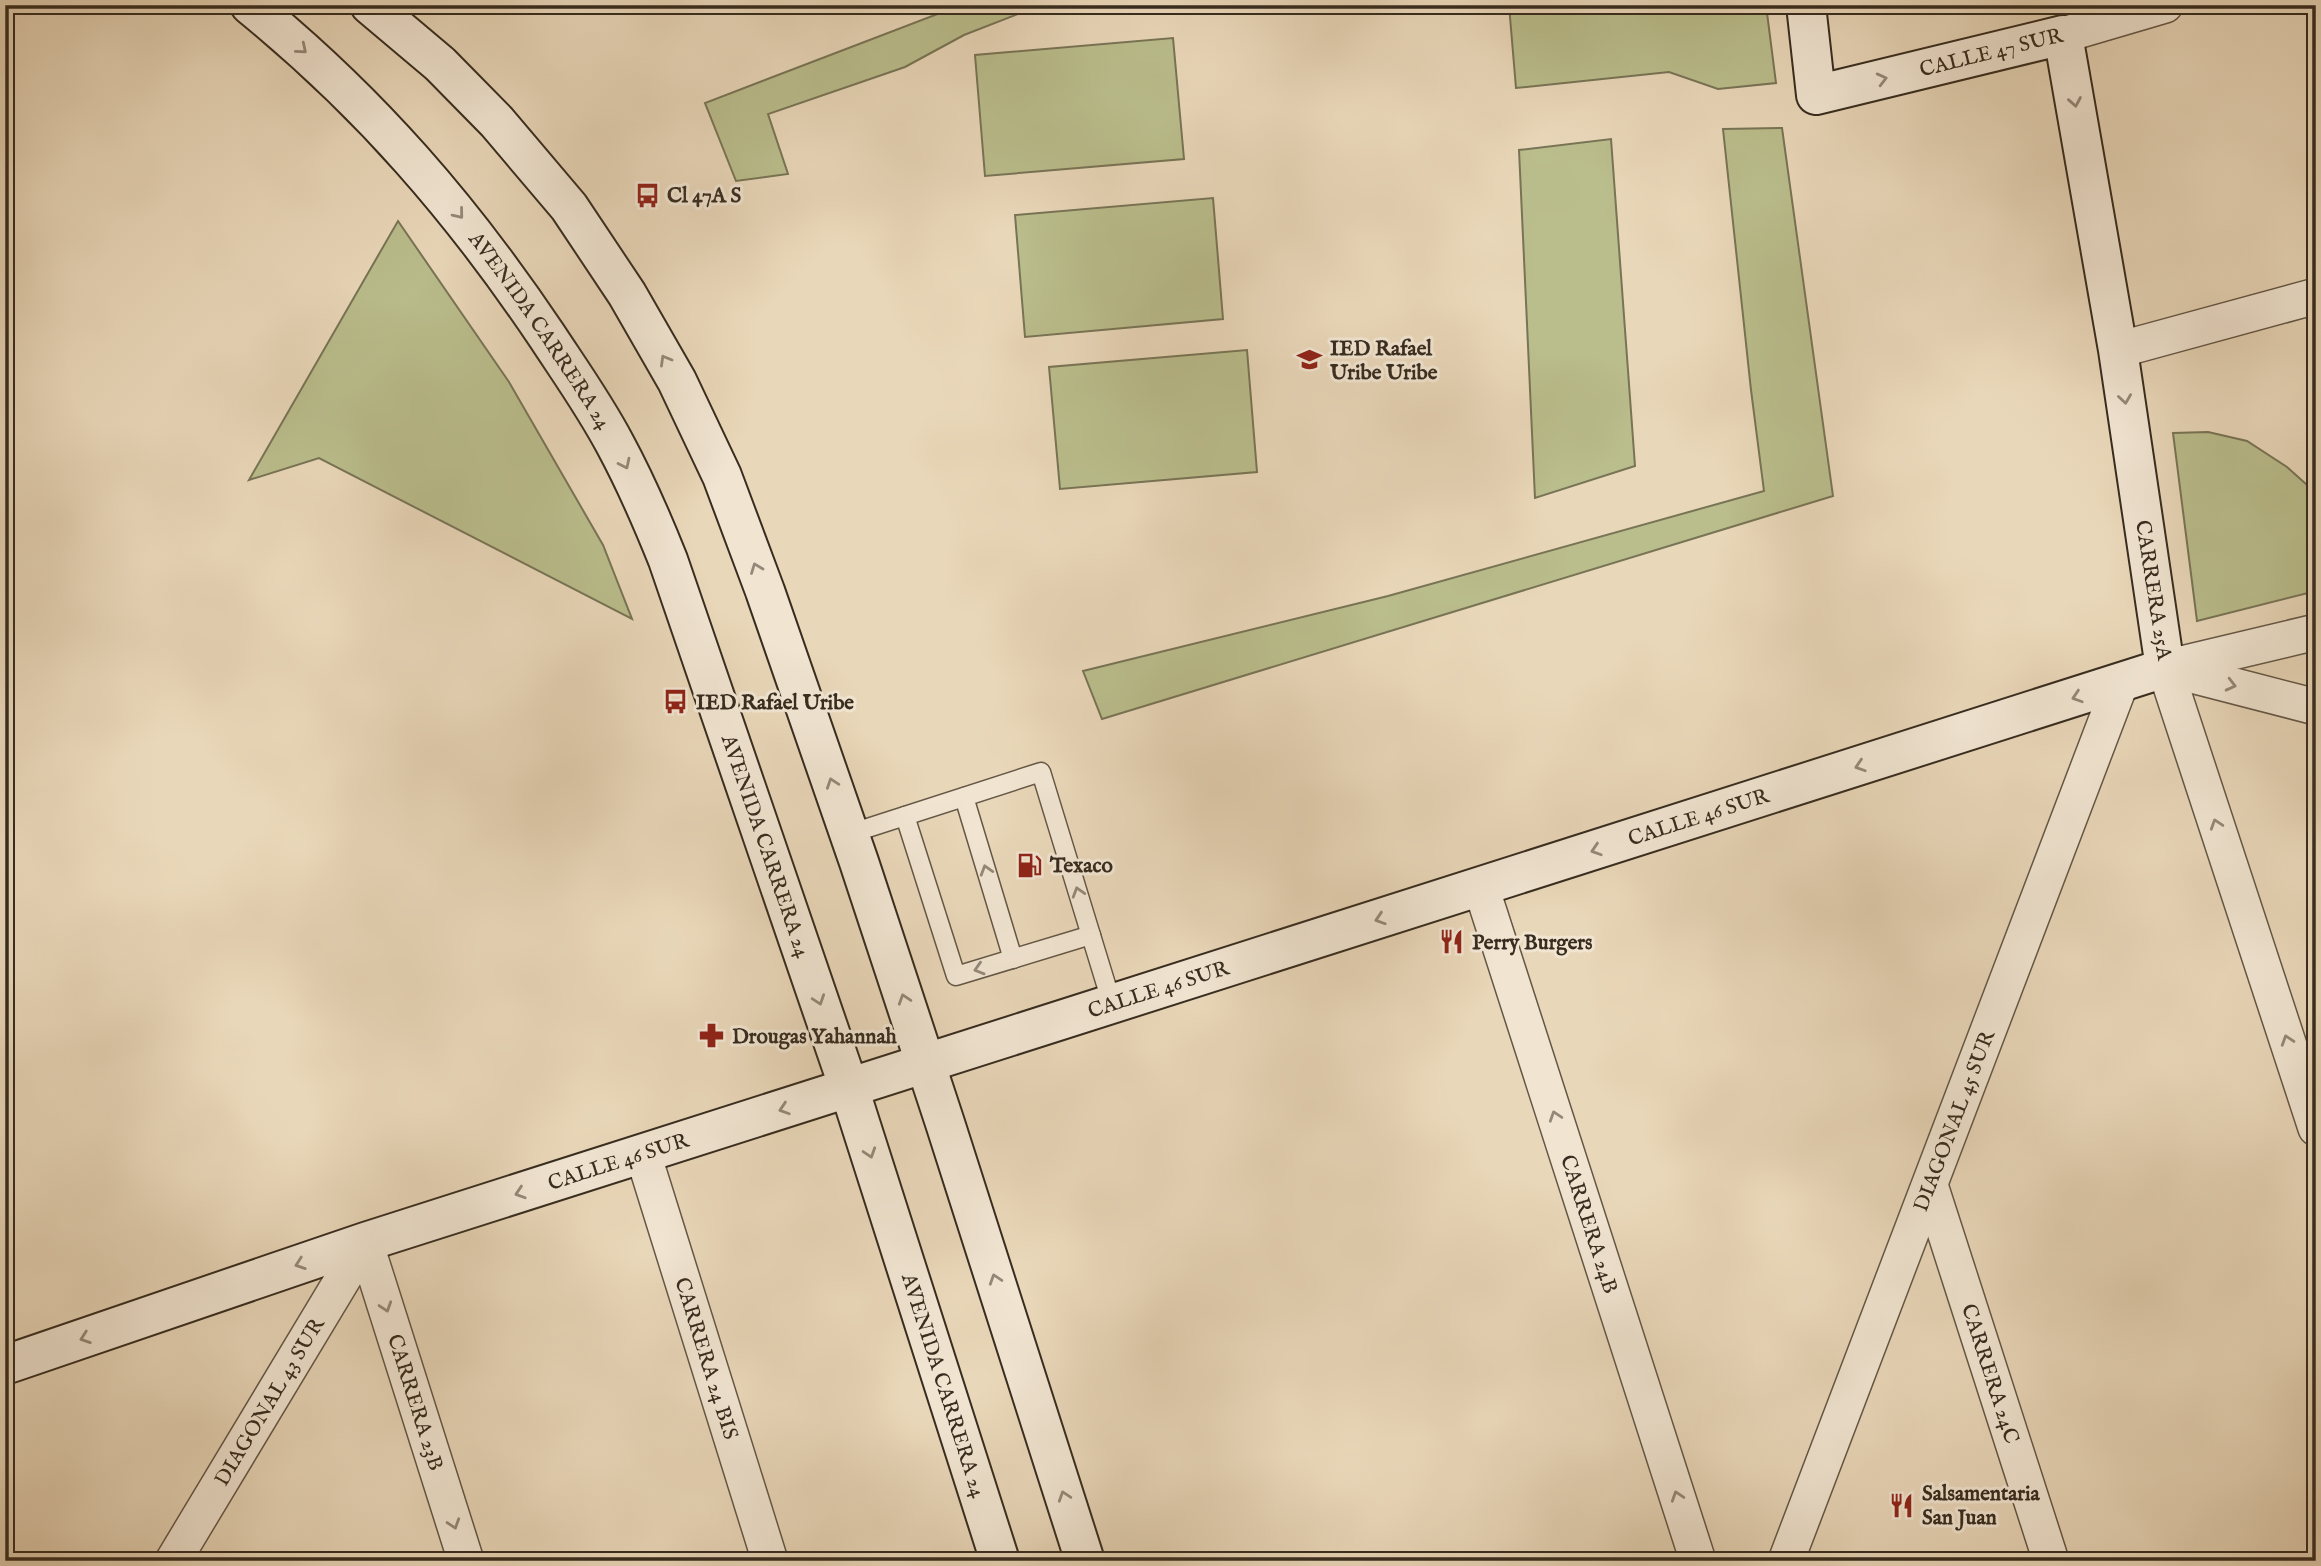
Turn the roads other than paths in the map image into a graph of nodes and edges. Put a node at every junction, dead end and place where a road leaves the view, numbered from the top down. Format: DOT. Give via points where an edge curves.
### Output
graph roads {
  1 [pos="250,5"];
  2 [pos="370,5"];
  3 [pos="1806,5"];
  4 [pos="2165,5"];
  5 [pos="2063,35"];
  6 [pos="2316,296"];
  7 [pos="2118,350"];
  8 [pos="2316,632"];
  9 [pos="2165,668"];
  10 [pos="2121,682"];
  11 [pos="2316,707"];
  12 [pos="964,797"];
  13 [pos="905,816"];
  14 [pos="849,834"];
  15 [pos="1481,887"];
  16 [pos="1091,935"];
  17 [pos="1013,959"];
  18 [pos="1112,1004"];
  19 [pos="926,1063"];
  20 [pos="849,1088"];
  21 [pos="2316,1128"];
  22 [pos="643,1154"];
  23 [pos="1930,1185"];
  24 [pos="365,1242"];
  25 [pos="5,1365"];
  26 [pos="173,1561"];
  27 [pos="466,1561"];
  28 [pos="770,1561"];
  29 [pos="1000,1561"];
  30 [pos="1085,1561"];
  31 [pos="1698,1561"];
  32 [pos="1786,1561"];
  33 [pos="2051,1561"];
  1 -- 20 [label="main road, AVENIDA CARRERA 24, one-way" via="363,106 463,219 519,295 615,443 668,560"];
  14 -- 2 [label="main road, one-way" via="726,489 677,381 627,294 569,207 488,112"];
  3 -- 5 [label="main road, CALLE 47 SUR, one-way" via="1816,95"];
  4 -- 5 [label="street, CALLE 47 SUR"];
  5 -- 7 [label="main road, CARRERA 25A, one-way"];
  6 -- 7 [label="street"];
  7 -- 9 [label="main road, CARRERA 25A, one-way"];
  8 -- 9 [label="street, CALLE 46 SUR"];
  9 -- 10 [label="main road, CALLE 46 SUR"];
  9 -- 11 [label="street, one-way"];
  21 -- 9 [label="street, CARRERA 25A, one-way"];
  10 -- 15 [label="main road, CALLE 46 SUR, one-way"];
  10 -- 23 [label="street, DIAGONAL 45 SUR"];
  12 -- 13 [label="lane"];
  16 -- 12 [label="lane, one-way" via="1041,772"];
  17 -- 12 [label="lane, one-way"];
  13 -- 14 [label="lane"];
  17 -- 13 [label="lane, one-way" via="956,976"];
  19 -- 14 [label="main road, one-way"];
  15 -- 18 [label="main road, CALLE 46 SUR, one-way"];
  31 -- 15 [label="street, CARRERA 24B, one-way"];
  16 -- 17 [label="lane"];
  16 -- 18 [label="lane"];
  18 -- 19 [label="main road, CALLE 46 SUR"];
  19 -- 20 [label="main road, CALLE 46 SUR"];
  30 -- 19 [label="main road, one-way"];
  20 -- 22 [label="main road, CALLE 46 SUR, one-way"];
  20 -- 29 [label="main road, AVENIDA CARRERA 24, one-way"];
  22 -- 24 [label="main road, CALLE 46 SUR, one-way"];
  22 -- 28 [label="street, CARRERA 24 BIS"];
  23 -- 32 [label="street, DIAGONAL 45 SUR"];
  23 -- 33 [label="street, CARRERA 24C"];
  24 -- 25 [label="main road, CALLE 46 SUR, one-way"];
  24 -- 26 [label="street, DIAGONAL 43 SUR"];
  24 -- 27 [label="street, CARRERA 23B, one-way"];
}
